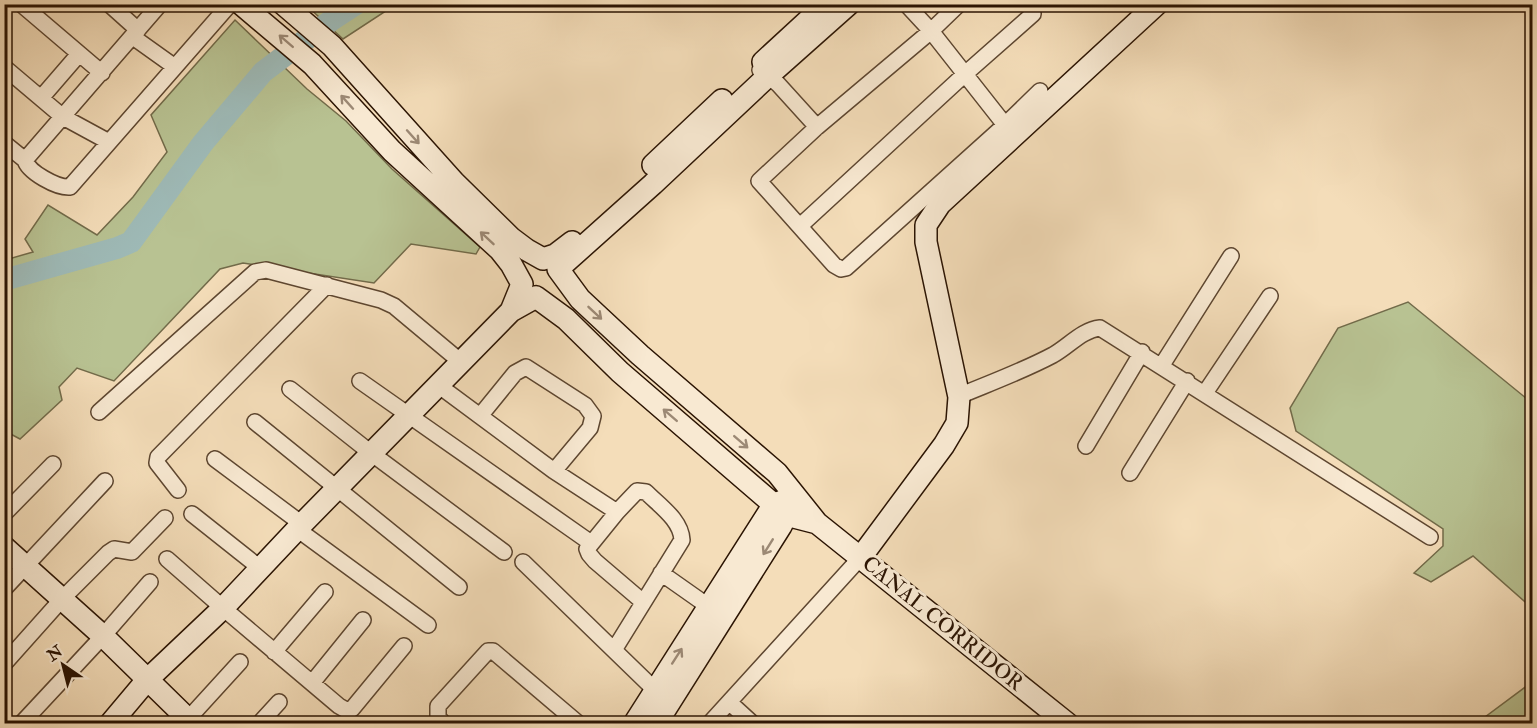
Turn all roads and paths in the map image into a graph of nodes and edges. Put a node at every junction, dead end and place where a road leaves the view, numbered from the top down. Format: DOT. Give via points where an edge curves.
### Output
graph roads {
  1 [pos="21,4"];
  2 [pos="109,4"];
  3 [pos="160,4"];
  4 [pos="230,4"];
  5 [pos="241,4"];
  6 [pos="283,4"];
  7 [pos="826,4"];
  8 [pos="849,4"];
  9 [pos="906,4"];
  10 [pos="959,4"];
  11 [pos="1032,4"];
  12 [pos="1156,5"];
  13 [pos="931,31"];
  14 [pos="135,34"];
  15 [pos="79,54"];
  16 [pos="4,67"];
  17 [pos="175,67"];
  18 [pos="763,72"];
  19 [pos="102,73"];
  20 [pos="965,74"];
  21 [pos="1040,91"];
  22 [pos="41,98"];
  23 [pos="63,117"];
  24 [pos="1005,125"];
  25 [pos="817,127"];
  26 [pos="109,142"];
  27 [pos="4,143"];
  28 [pos="25,160"];
  29 [pos="800,226"];
  30 [pos="1231,256"];
  31 [pos="550,264"];
  32 [pos="327,285"];
  33 [pos="529,290"];
  34 [pos="1270,296"];
  35 [pos="1142,352"];
  36 [pos="461,362"];
  37 [pos="1162,365"];
  38 [pos="360,381"];
  39 [pos="1187,381"];
  40 [pos="438,385"];
  41 [pos="290,389"];
  42 [pos="1205,393"];
  43 [pos="959,396"];
  44 [pos="99,412"];
  45 [pos="409,414"];
  46 [pos="480,416"];
  47 [pos="255,422"];
  48 [pos="1086,446"];
  49 [pos="371,453"];
  50 [pos="215,459"];
  51 [pos="53,464"];
  52 [pos="554,471"];
  53 [pos="1130,473"];
  54 [pos="105,482"];
  55 [pos="336,489"];
  56 [pos="178,490"];
  57 [pos="785,505"];
  58 [pos="617,512"];
  59 [pos="4,514"];
  60 [pos="192,514"];
  61 [pos="165,518"];
  62 [pos="299,527"];
  63 [pos="1430,537"];
  64 [pos="591,543"];
  65 [pos="4,547"];
  66 [pos="504,552"];
  67 [pos="861,557"];
  68 [pos="167,559"];
  69 [pos="523,562"];
  70 [pos="25,566"];
  71 [pos="260,568"];
  72 [pos="661,573"];
  73 [pos="150,582"];
  74 [pos="459,587"];
  75 [pos="4,589"];
  76 [pos="325,592"];
  77 [pos="62,599"];
  78 [pos="643,602"];
  79 [pos="223,608"];
  80 [pos="716,612"];
  81 [pos="363,620"];
  82 [pos="428,626"];
  83 [pos="103,636"];
  84 [pos="404,646"];
  85 [pos="614,650"];
  86 [pos="274,652"];
  87 [pos="240,662"];
  88 [pos="4,664"];
  89 [pos="147,680"];
  90 [pos="312,684"];
  91 [pos="655,690"];
  92 [pos="279,702"];
  93 [pos="729,702"];
  94 [pos="181,722"];
  95 [pos="21,723"];
  96 [pos="110,723"];
  97 [pos="259,723"];
  98 [pos="444,723"];
  99 [pos="579,723"];
  100 [pos="634,723"];
  101 [pos="656,723"];
  102 [pos="709,723"];
  103 [pos="753,723"];
  104 [pos="1068,723"];
  1 -- 15 [label="street"];
  2 -- 14 [label="street"];
  3 -- 14 [label="street"];
  4 -- 17 [label="street"];
  33 -- 5 [label="street, one-way" via="500,250 392,151 312,64"];
  6 -- 31 [label="street, one-way" via="332,46 454,182 511,238"];
  7 -- 18 [label="street"];
  8 -- 18 [label="street"];
  9 -- 13 [label="street"];
  10 -- 13 [label="street"];
  11 -- 20 [label="street" via="1034,14"];
  12 -- 43 [label="street" via="940,204 926,225 926,242"];
  13 -- 20 [label="street"];
  13 -- 25 [label="street"];
  14 -- 17 [label="street"];
  14 -- 19 [label="street"];
  15 -- 19 [label="street"];
  15 -- 22 [label="street"];
  16 -- 22 [label="street"];
  17 -- 26 [label="street"];
  18 -- 25 [label="street"];
  18 -- 31 [label="street" via="555,255"];
  19 -- 23 [label="street"];
  20 -- 24 [label="street"];
  20 -- 29 [label="street"];
  21 -- 24 [label="street"];
  22 -- 23 [label="street"];
  23 -- 26 [label="street"];
  23 -- 28 [label="street"];
  24 -- 29 [label="street" via="846,268 834,265"];
  25 -- 29 [label="street" via="759,181"];
  26 -- 28 [label="street" via="70,187 55,184 28,168"];
  27 -- 28 [label="street"];
  30 -- 37 [label="street"];
  31 -- 33 [label="street" via="531,261 526,265 523,271"];
  31 -- 33 [label="street" via="560,281 555,292 549,296"];
  31 -- 57 [label="street, one-way" via="580,299 640,355 777,473"];
  32 -- 36 [label="street" via="394,306"];
  32 -- 44 [label="street" via="266,270 255,272"];
  32 -- 56 [label="street" via="158,457 158,463"];
  33 -- 36 [label="street"];
  57 -- 33 [label="street, one-way" via="620,372 566,319"];
  34 -- 42 [label="street"];
  35 -- 37 [label="street"];
  35 -- 43 [label="street" via="1100,328 1092,328 1054,354"];
  35 -- 48 [label="street"];
  36 -- 40 [label="street"];
  37 -- 39 [label="street"];
  38 -- 45 [label="street"];
  39 -- 42 [label="street"];
  39 -- 53 [label="street"];
  40 -- 45 [label="street"];
  40 -- 46 [label="street"];
  41 -- 49 [label="street"];
  42 -- 63 [label="street"];
  43 -- 67 [label="street" via="957,423 944,446"];
  45 -- 49 [label="street"];
  45 -- 64 [label="street"];
  46 -- 52 [label="street"];
  46 -- 52 [label="street" via="514,373 526,367 585,405 593,416 590,428"];
  47 -- 55 [label="street"];
  49 -- 55 [label="street"];
  49 -- 66 [label="street"];
  50 -- 62 [label="street"];
  51 -- 59 [label="street"];
  52 -- 58 [label="street"];
  54 -- 70 [label="street"];
  55 -- 62 [label="street"];
  55 -- 74 [label="street"];
  57 -- 67 [label="street, CANAL CORRIDOR" via="817,523"];
  57 -- 80 [label="street"];
  58 -- 64 [label="street"];
  58 -- 72 [label="street" via="632,495 646,492 675,521 682,540"];
  60 -- 71 [label="street"];
  61 -- 77 [label="street" via="132,552 108,552"];
  62 -- 71 [label="street"];
  62 -- 82 [label="street"];
  64 -- 78 [label="street" via="589,554"];
  65 -- 70 [label="street"];
  67 -- 93 [label="street"];
  67 -- 104 [label="street, CANAL CORRIDOR"];
  68 -- 79 [label="street"];
  69 -- 85 [label="street"];
  70 -- 75 [label="street"];
  70 -- 77 [label="street"];
  71 -- 79 [label="street"];
  72 -- 78 [label="street"];
  72 -- 80 [label="street"];
  73 -- 83 [label="street"];
  76 -- 86 [label="street"];
  77 -- 83 [label="street"];
  77 -- 88 [label="street"];
  78 -- 85 [label="street"];
  79 -- 86 [label="street"];
  79 -- 89 [label="street"];
  91 -- 80 [label="street, one-way"];
  80 -- 101 [label="street"];
  81 -- 90 [label="street"];
  83 -- 89 [label="street"];
  83 -- 95 [label="street"];
  84 -- 90 [label="street" via="352,709 339,706"];
  85 -- 91 [label="street"];
  86 -- 90 [label="street"];
  87 -- 94 [label="street"];
  89 -- 94 [label="street"];
  89 -- 96 [label="street"];
  91 -- 100 [label="street"];
  92 -- 97 [label="street"];
  93 -- 102 [label="street"];
  93 -- 103 [label="street"];
  98 -- 99 [label="street" via="438,717 438,706 488,651 493,651"];
}
